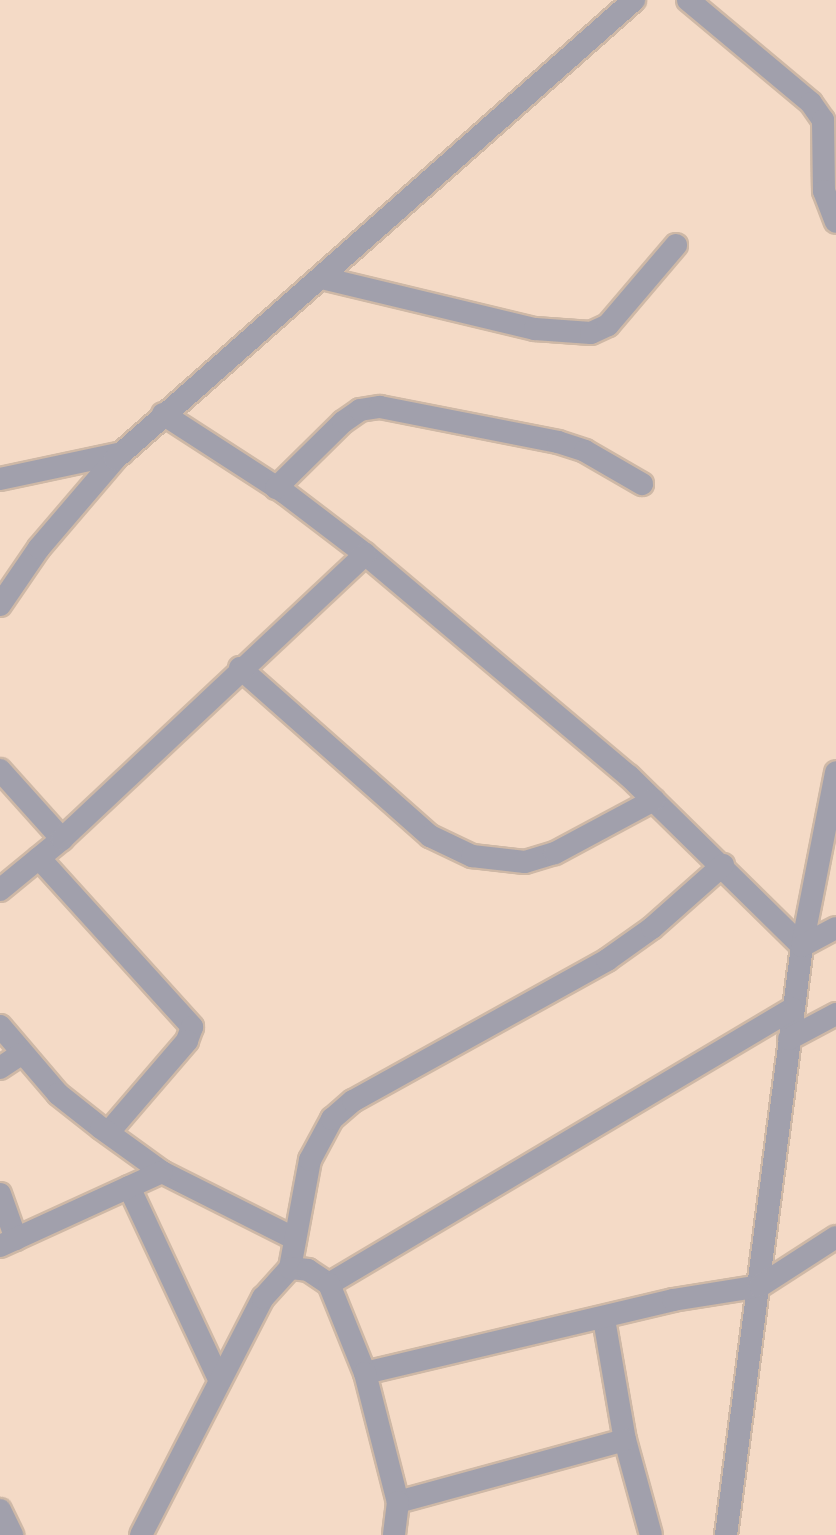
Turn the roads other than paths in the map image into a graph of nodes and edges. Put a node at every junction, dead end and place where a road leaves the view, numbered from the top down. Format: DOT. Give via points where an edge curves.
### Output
graph roads {
  1 [pos="634,0"];
  2 [pos="688,0"];
  3 [pos="836,222"];
  4 [pos="676,245"];
  5 [pos="322,278"];
  6 [pos="163,414"];
  7 [pos="122,453"];
  8 [pos="0,479"];
  9 [pos="642,484"];
  10 [pos="276,488"];
  11 [pos="365,554"];
  12 [pos="0,605"];
  13 [pos="240,668"];
  14 [pos="0,770"];
  15 [pos="836,772"];
  16 [pos="654,800"];
  17 [pos="62,839"];
  18 [pos="39,858"];
  19 [pos="723,865"];
  20 [pos="0,890"];
  21 [pos="836,928"];
  22 [pos="802,946"];
  23 [pos="792,1009"];
  24 [pos="836,1014"];
  25 [pos="0,1026"];
  26 [pos="789,1039"];
  27 [pos="21,1054"];
  28 [pos="0,1068"];
  29 [pos="108,1133"];
  30 [pos="162,1172"];
  31 [pos="129,1187"];
  32 [pos="0,1194"];
  33 [pos="836,1237"];
  34 [pos="295,1239"];
  35 [pos="8,1242"];
  36 [pos="290,1268"];
  37 [pos="329,1284"];
  38 [pos="760,1286"];
  39 [pos="604,1319"];
  40 [pos="365,1373"];
  41 [pos="220,1381"];
  42 [pos="625,1440"];
  43 [pos="398,1502"];
  44 [pos="0,1510"];
  45 [pos="648,1527"];
  46 [pos="12,1535"];
  47 [pos="141,1535"];
  48 [pos="394,1535"];
  49 [pos="628,1535"];
  50 [pos="726,1535"];
  1 -- 5 [label="street"];
  2 -- 3 [label="street" via="811,103 823,120 824,191"];
  4 -- 5 [label="street" via="608,325 591,333 535,329"];
  5 -- 6 [label="street"];
  6 -- 7 [label="street"];
  6 -- 10 [label="street"];
  7 -- 8 [label="street"];
  7 -- 12 [label="street" via="58,524"];
  9 -- 10 [label="street" via="585,451 558,442 380,407 360,410 343,422"];
  10 -- 11 [label="street"];
  11 -- 13 [label="street"];
  11 -- 16 [label="street"];
  13 -- 16 [label="street" via="430,836 472,856 525,862 555,853"];
  13 -- 17 [label="street"];
  14 -- 17 [label="street"];
  15 -- 22 [label="street"];
  16 -- 19 [label="street"];
  17 -- 18 [label="street"];
  18 -- 20 [label="street"];
  18 -- 29 [label="street" via="190,1019 187,1041"];
  19 -- 22 [label="street"];
  19 -- 34 [label="street" via="607,960 353,1101 332,1119 310,1160"];
  21 -- 22 [label="street"];
  22 -- 23 [label="street"];
  23 -- 26 [label="street"];
  23 -- 37 [label="street"];
  24 -- 26 [label="street"];
  25 -- 27 [label="street"];
  26 -- 38 [label="street"];
  27 -- 28 [label="street"];
  27 -- 29 [label="street" via="58,1094"];
  29 -- 30 [label="street"];
  30 -- 31 [label="street"];
  30 -- 34 [label="street"];
  31 -- 35 [label="street"];
  31 -- 41 [label="street"];
  32 -- 35 [label="street"];
  33 -- 38 [label="street"];
  34 -- 36 [label="street"];
  36 -- 37 [label="street" via="308,1270"];
  36 -- 41 [label="street" via="263,1298"];
  37 -- 40 [label="street"];
  38 -- 39 [label="street" via="673,1300"];
  38 -- 50 [label="street"];
  39 -- 40 [label="street"];
  39 -- 42 [label="street"];
  40 -- 43 [label="street"];
  41 -- 47 [label="street"];
  42 -- 43 [label="street"];
  42 -- 45 [label="street"];
  43 -- 48 [label="street"];
  44 -- 46 [label="street"];
  45 -- 49 [label="street"];
}
